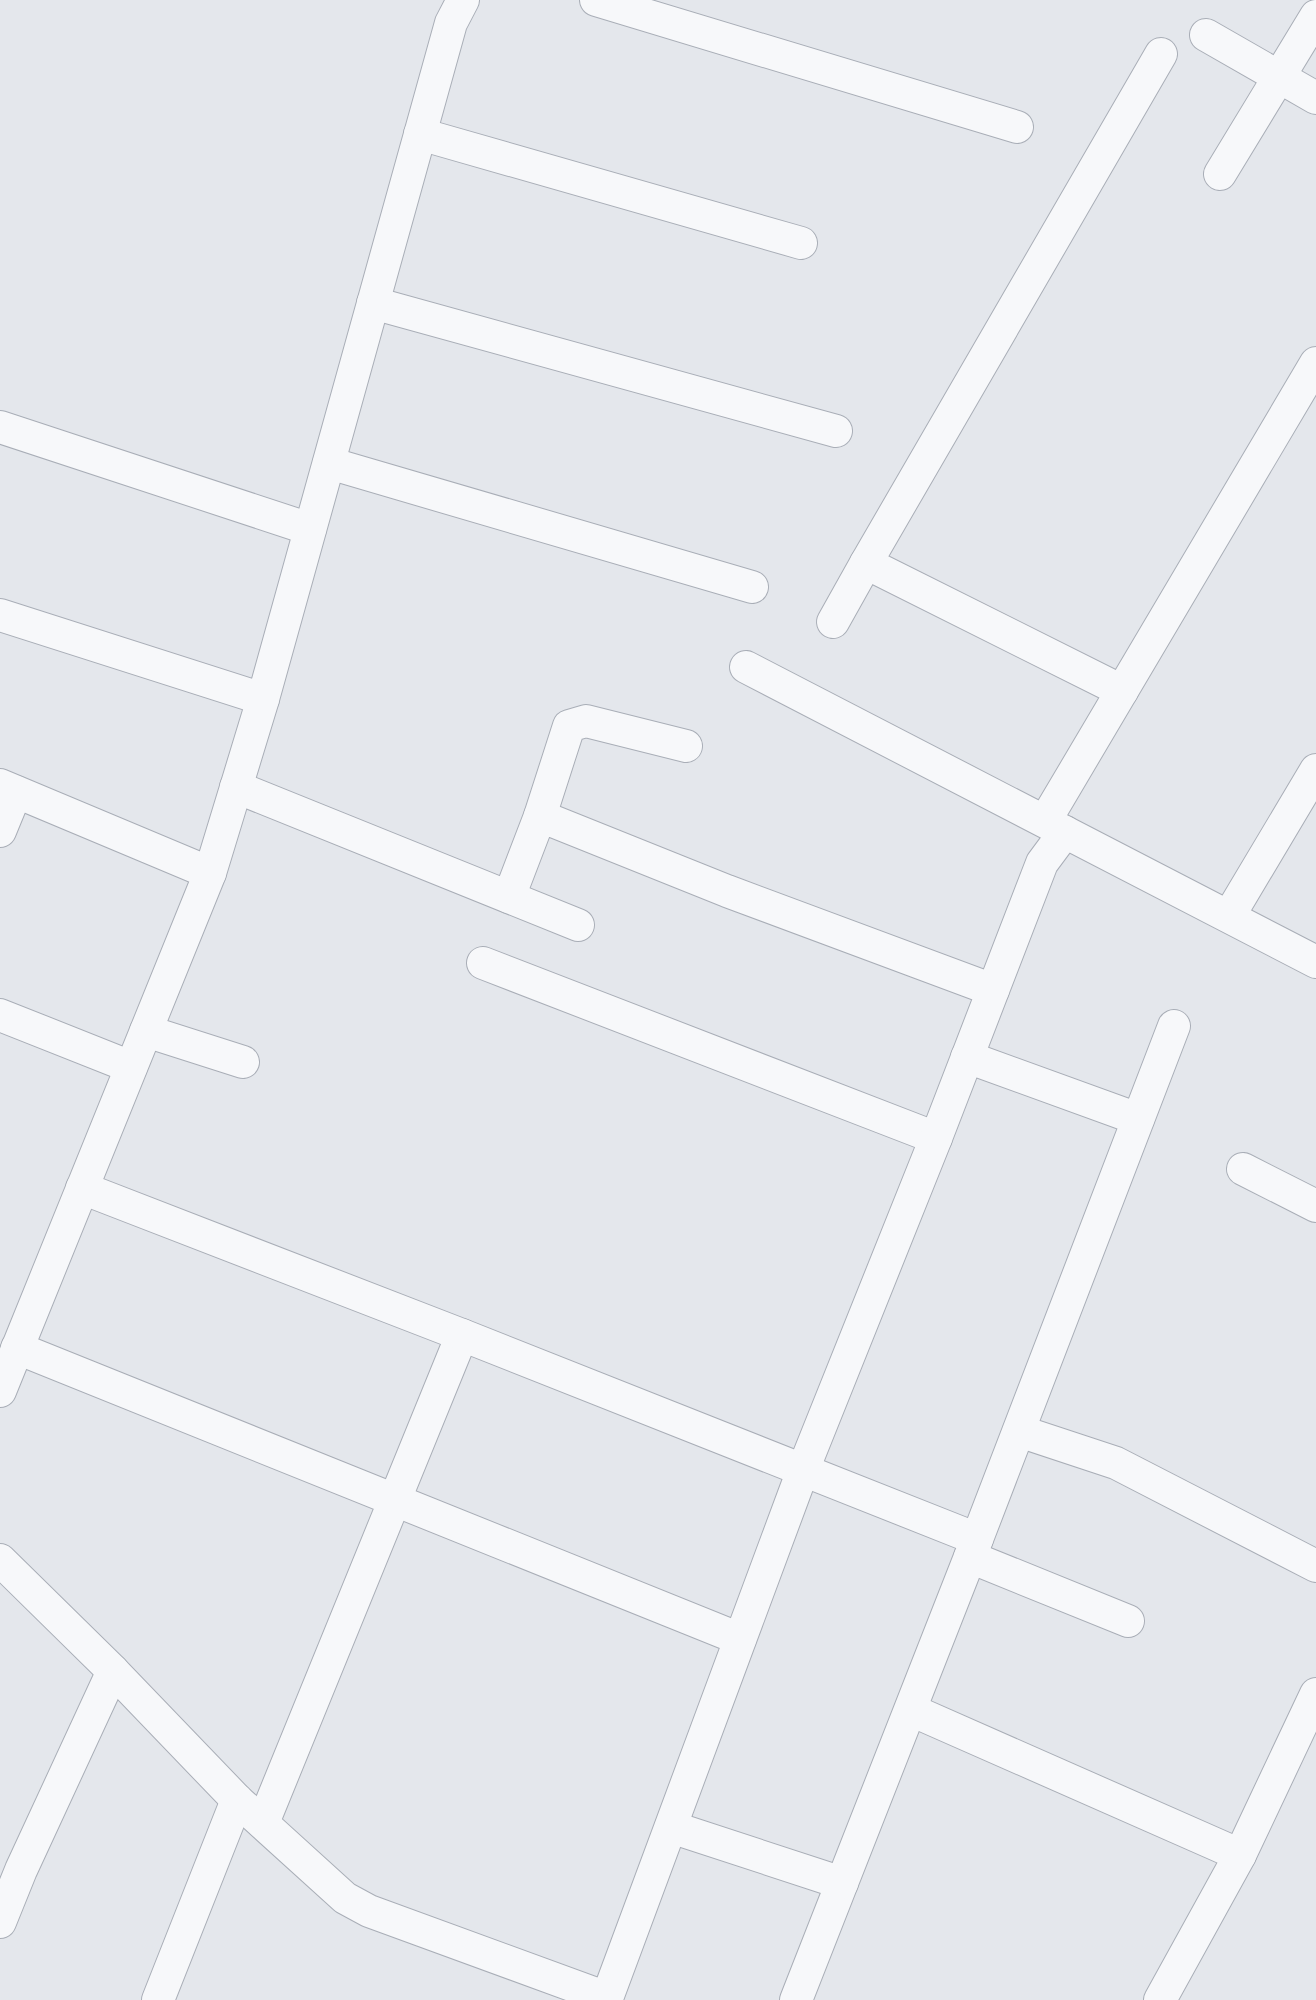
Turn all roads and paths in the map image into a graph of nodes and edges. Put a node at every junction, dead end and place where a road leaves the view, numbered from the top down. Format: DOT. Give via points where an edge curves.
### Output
graph roads {
  1 [pos="463,0"];
  2 [pos="596,0"];
  3 [pos="1316,16"];
  4 [pos="1206,35"];
  5 [pos="1161,54"];
  6 [pos="1278,76"];
  7 [pos="1316,99"];
  8 [pos="1017,127"];
  9 [pos="420,134"];
  10 [pos="1220,174"];
  11 [pos="801,243"];
  12 [pos="373,303"];
  13 [pos="1316,363"];
  14 [pos="0,426"];
  15 [pos="836,431"];
  16 [pos="329,464"];
  17 [pos="310,529"];
  18 [pos="866,563"];
  19 [pos="752,586"];
  20 [pos="0,615"];
  21 [pos="833,622"];
  22 [pos="747,667"];
  23 [pos="1122,691"];
  24 [pos="263,699"];
  25 [pos="686,746"];
  26 [pos="1316,770"];
  27 [pos="8,788"];
  28 [pos="236,788"];
  29 [pos="540,816"];
  30 [pos="1055,827"];
  31 [pos="0,831"];
  32 [pos="210,873"];
  33 [pos="509,897"];
  34 [pos="1229,916"];
  35 [pos="578,925"];
  36 [pos="1316,962"];
  37 [pos="483,963"];
  38 [pos="993,990"];
  39 [pos="0,1015"];
  40 [pos="1174,1026"];
  41 [pos="146,1031"];
  42 [pos="967,1057"];
  43 [pos="243,1062"];
  44 [pos="131,1067"];
  45 [pos="1138,1119"];
  46 [pos="936,1138"];
  47 [pos="1243,1169"];
  48 [pos="82,1188"];
  49 [pos="1316,1206"];
  50 [pos="462,1335"];
  51 [pos="17,1348"];
  52 [pos="0,1391"];
  53 [pos="1019,1431"];
  54 [pos="803,1470"];
  55 [pos="394,1502"];
  56 [pos="974,1548"];
  57 [pos="1316,1566"];
  58 [pos="3,1571"];
  59 [pos="1128,1621"];
  60 [pos="740,1639"];
  61 [pos="113,1671"];
  62 [pos="1316,1694"];
  63 [pos="911,1710"];
  64 [pos="237,1800"];
  65 [pos="263,1823"];
  66 [pos="671,1828"];
  67 [pos="1240,1855"];
  68 [pos="10,1866"];
  69 [pos="842,1883"];
  70 [pos="0,1922"];
  71 [pos="607,1999"];
  72 [pos="158,2000"];
  73 [pos="796,2000"];
  74 [pos="1160,2000"];
  1 -- 9 [label="street" via="451,23"];
  2 -- 8 [label="street"];
  3 -- 6 [label="street"];
  4 -- 6 [label="street"];
  5 -- 18 [label="street"];
  6 -- 7 [label="street"];
  6 -- 10 [label="street"];
  9 -- 11 [label="street"];
  9 -- 12 [label="street"];
  12 -- 15 [label="street"];
  12 -- 16 [label="street"];
  13 -- 23 [label="street"];
  14 -- 17 [label="street"];
  16 -- 17 [label="street"];
  16 -- 19 [label="street"];
  17 -- 24 [label="street"];
  18 -- 21 [label="street"];
  18 -- 23 [label="street"];
  20 -- 24 [label="street"];
  22 -- 30 [label="street"];
  23 -- 30 [label="street"];
  24 -- 28 [label="street"];
  25 -- 29 [label="street" via="586,721 569,726"];
  26 -- 34 [label="street"];
  27 -- 31 [label="street"];
  27 -- 32 [label="street"];
  28 -- 32 [label="street"];
  28 -- 33 [label="street"];
  29 -- 33 [label="street"];
  29 -- 38 [label="street"];
  30 -- 34 [label="street"];
  30 -- 38 [label="street"];
  32 -- 41 [label="street"];
  33 -- 35 [label="street"];
  34 -- 36 [label="street"];
  37 -- 46 [label="street"];
  38 -- 42 [label="street"];
  39 -- 44 [label="street"];
  40 -- 45 [label="street"];
  41 -- 43 [label="street"];
  41 -- 44 [label="street"];
  42 -- 45 [label="street"];
  42 -- 46 [label="street"];
  44 -- 48 [label="street"];
  45 -- 53 [label="street"];
  46 -- 54 [label="street"];
  47 -- 49 [label="street"];
  48 -- 50 [label="street"];
  48 -- 51 [label="street"];
  50 -- 54 [label="street"];
  50 -- 55 [label="street"];
  51 -- 52 [label="street"];
  51 -- 55 [label="street"];
  53 -- 56 [label="street"];
  53 -- 57 [label="street" via="1116,1463"];
  54 -- 56 [label="street"];
  54 -- 60 [label="street"];
  55 -- 60 [label="street"];
  55 -- 65 [label="street"];
  56 -- 59 [label="street"];
  56 -- 63 [label="street"];
  58 -- 61 [label="street"];
  60 -- 66 [label="street"];
  61 -- 64 [label="street"];
  61 -- 68 [label="street"];
  62 -- 67 [label="street"];
  63 -- 67 [label="street"];
  63 -- 69 [label="street"];
  64 -- 65 [label="street"];
  64 -- 72 [label="street"];
  65 -- 71 [label="street" via="345,1898 369,1911"];
  66 -- 69 [label="street"];
  66 -- 71 [label="street"];
  67 -- 74 [label="street"];
  68 -- 70 [label="street"];
  69 -- 73 [label="street"];
}
